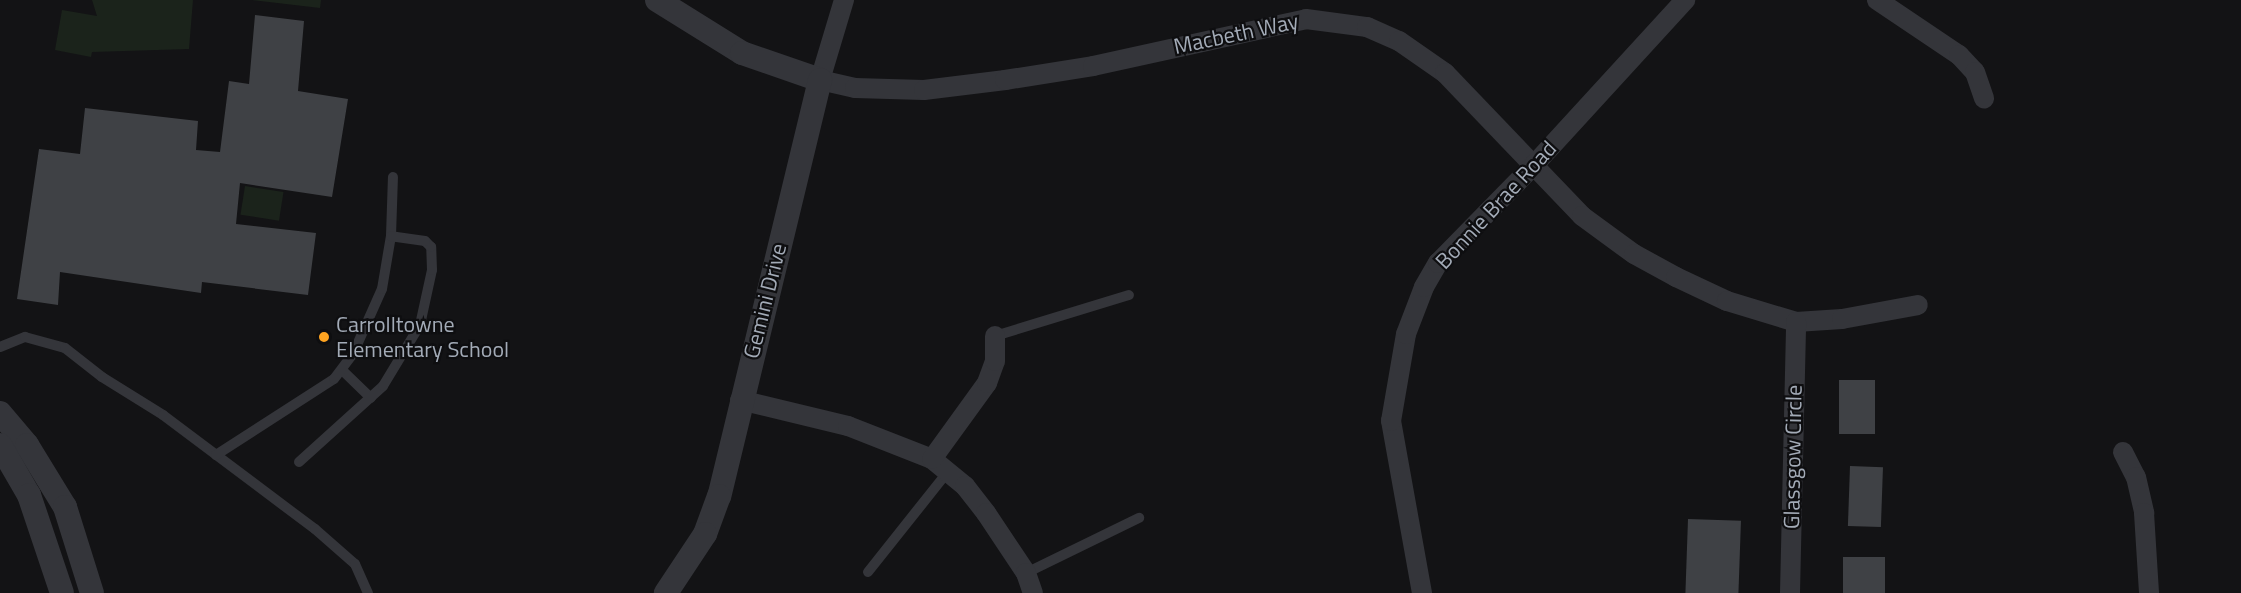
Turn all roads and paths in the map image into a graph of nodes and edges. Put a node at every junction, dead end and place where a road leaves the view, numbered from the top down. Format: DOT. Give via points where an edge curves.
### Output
graph roads {
  1 [pos="657,0"];
  2 [pos="844,0"];
  3 [pos="1685,0"];
  4 [pos="1877,0"];
  5 [pos="820,80"];
  6 [pos="1984,98"];
  7 [pos="1534,165"];
  8 [pos="393,177"];
  9 [pos="391,236"];
  10 [pos="1129,296"];
  11 [pos="1918,305"];
  12 [pos="1796,322"];
  13 [pos="995,336"];
  14 [pos="0,346"];
  15 [pos="342,370"];
  16 [pos="371,398"];
  17 [pos="740,400"];
  18 [pos="0,413"];
  19 [pos="0,445"];
  20 [pos="2122,452"];
  21 [pos="216,454"];
  22 [pos="932,459"];
  23 [pos="299,462"];
  24 [pos="949,470"];
  25 [pos="1139,518"];
  26 [pos="868,572"];
  27 [pos="1026,573"];
  28 [pos="62,593"];
  29 [pos="92,593"];
  30 [pos="368,593"];
  31 [pos="666,593"];
  32 [pos="1033,593"];
  33 [pos="1422,593"];
  34 [pos="1790,593"];
  35 [pos="2149,593"];
  1 -- 5 [label="street, Macbeth Way" via="742,53"];
  2 -- 5 [label="street, Gemini Drive"];
  3 -- 7 [label="street, Bonnie Brae Road"];
  4 -- 6 [label="street" via="1959,55 1975,72"];
  5 -- 7 [label="street, Macbeth Way" via="855,88 924,90 1093,66 1277,23 1306,19 1350,22 1382,32 1420,54 1444,73"];
  5 -- 17 [label="street, Gemini Drive"];
  7 -- 12 [label="street, Macbeth Way" via="1582,216 1634,254 1727,301"];
  7 -- 33 [label="street, Bonnie Brae Road" via="1438,262 1406,334 1391,421"];
  8 -- 9 [label="lane"];
  9 -- 15 [label="lane" via="382,289 365,334"];
  9 -- 16 [label="lane" via="425,242 431,247 432,270 420,325 404,356"];
  10 -- 13 [label="lane"];
  11 -- 12 [label="street, Macbeth Way" via="1842,319"];
  12 -- 34 [label="street, Glassgow Circle"];
  13 -- 22 [label="street" via="995,361 987,383"];
  14 -- 21 [label="lane" via="25,337 65,348"];
  15 -- 16 [label="lane"];
  15 -- 21 [label="lane" via="334,379"];
  16 -- 23 [label="lane"];
  17 -- 22 [label="street" via="848,426"];
  17 -- 31 [label="street, Gemini Drive" via="719,496 705,534"];
  18 -- 29 [label="street" via="27,445 65,507"];
  19 -- 28 [label="street" via="29,495"];
  20 -- 35 [label="street" via="2136,477 2144,513"];
  21 -- 30 [label="lane" via="355,564"];
  22 -- 24 [label="street"];
  24 -- 26 [label="lane"];
  24 -- 27 [label="street" via="986,513"];
  25 -- 27 [label="lane"];
  27 -- 32 [label="street"];
}
